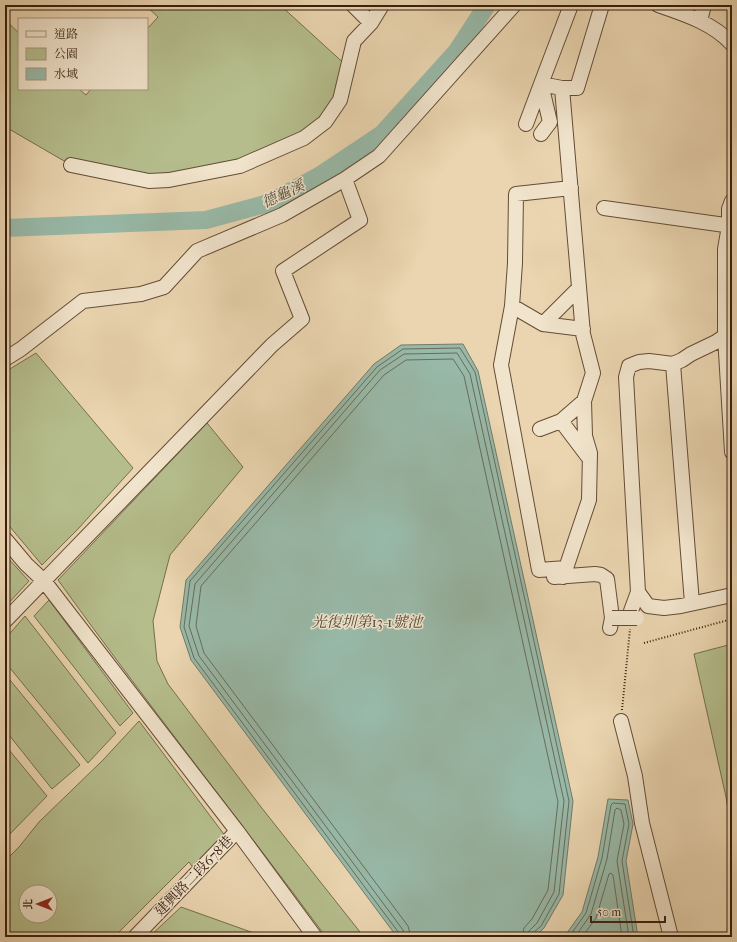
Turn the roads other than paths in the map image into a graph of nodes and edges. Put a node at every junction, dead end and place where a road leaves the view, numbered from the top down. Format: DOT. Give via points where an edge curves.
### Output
graph roads {
  1 [pos="353,5"];
  2 [pos="382,5"];
  3 [pos="514,5"];
  4 [pos="571,5"];
  5 [pos="602,5"];
  6 [pos="658,5"];
  7 [pos="704,5"];
  8 [pos="700,21"];
  9 [pos="371,23"];
  10 [pos="732,44"];
  11 [pos="541,84"];
  12 [pos="562,88"];
  13 [pos="526,124"];
  14 [pos="542,134"];
  15 [pos="71,165"];
  16 [pos="345,179"];
  17 [pos="571,188"];
  18 [pos="732,201"];
  19 [pos="604,208"];
  20 [pos="730,226"];
  21 [pos="579,288"];
  22 [pos="512,306"];
  23 [pos="543,324"];
  24 [pos="583,330"];
  25 [pos="725,336"];
  26 [pos="5,360"];
  27 [pos="673,364"];
  28 [pos="584,401"];
  29 [pos="561,421"];
  30 [pos="540,429"];
  31 [pos="732,452"];
  32 [pos="590,460"];
  33 [pos="5,539"];
  34 [pos="564,572"];
  35 [pos="536,579"];
  36 [pos="44,581"];
  37 [pos="638,592"];
  38 [pos="732,595"];
  39 [pos="692,603"];
  40 [pos="5,621"];
  41 [pos="621,721"];
  42 [pos="237,831"];
  43 [pos="135,937"];
  44 [pos="315,937"];
  45 [pos="671,937"];
  1 -- 9 [label="street"];
  2 -- 9 [label="street"];
  3 -- 16 [label="street" via="379,156"];
  4 -- 11 [label="street"];
  5 -- 12 [label="street" via="577,88"];
  6 -- 8 [label="street"];
  7 -- 8 [label="street"];
  8 -- 10 [label="street"];
  9 -- 15 [label="street" via="354,41 340,100 325,122 304,138 240,166 169,180 148,181"];
  11 -- 12 [label="street"];
  11 -- 13 [label="street"];
  11 -- 14 [label="street" via="550,122"];
  12 -- 17 [label="street"];
  16 -- 26 [label="street" via="282,215 197,250 164,287 142,294 83,301"];
  16 -- 36 [label="street" via="360,220 283,271 302,319 272,346"];
  17 -- 21 [label="street"];
  17 -- 22 [label="street" via="516,194"];
  18 -- 20 [label="street"];
  19 -- 20 [label="street"];
  20 -- 25 [label="street" via="725,249"];
  21 -- 23 [label="street"];
  21 -- 24 [label="street"];
  22 -- 23 [label="street"];
  22 -- 34 [label="street" via="501,365 540,570"];
  23 -- 24 [label="street"];
  24 -- 28 [label="street" via="593,373"];
  25 -- 27 [label="street"];
  25 -- 31 [label="street"];
  27 -- 37 [label="street" via="639,362 629,366 626,377"];
  27 -- 39 [label="street"];
  28 -- 29 [label="street"];
  28 -- 32 [label="street" via="585,436"];
  29 -- 30 [label="street"];
  29 -- 32 [label="street"];
  32 -- 34 [label="street" via="589,500"];
  33 -- 36 [label="street"];
  34 -- 35 [label="street"];
  34 -- 37 [label="street, bridge" via="601,575 606,579 611,623 634,614"];
  36 -- 40 [label="street"];
  36 -- 42 [label="street"];
  37 -- 39 [label="street" via="648,606 664,608"];
  38 -- 39 [label="street"];
  41 -- 45 [label="street" via="635,776 642,823"];
  42 -- 43 [label="street, 建興路二段678巷"];
  42 -- 44 [label="street"];
}
